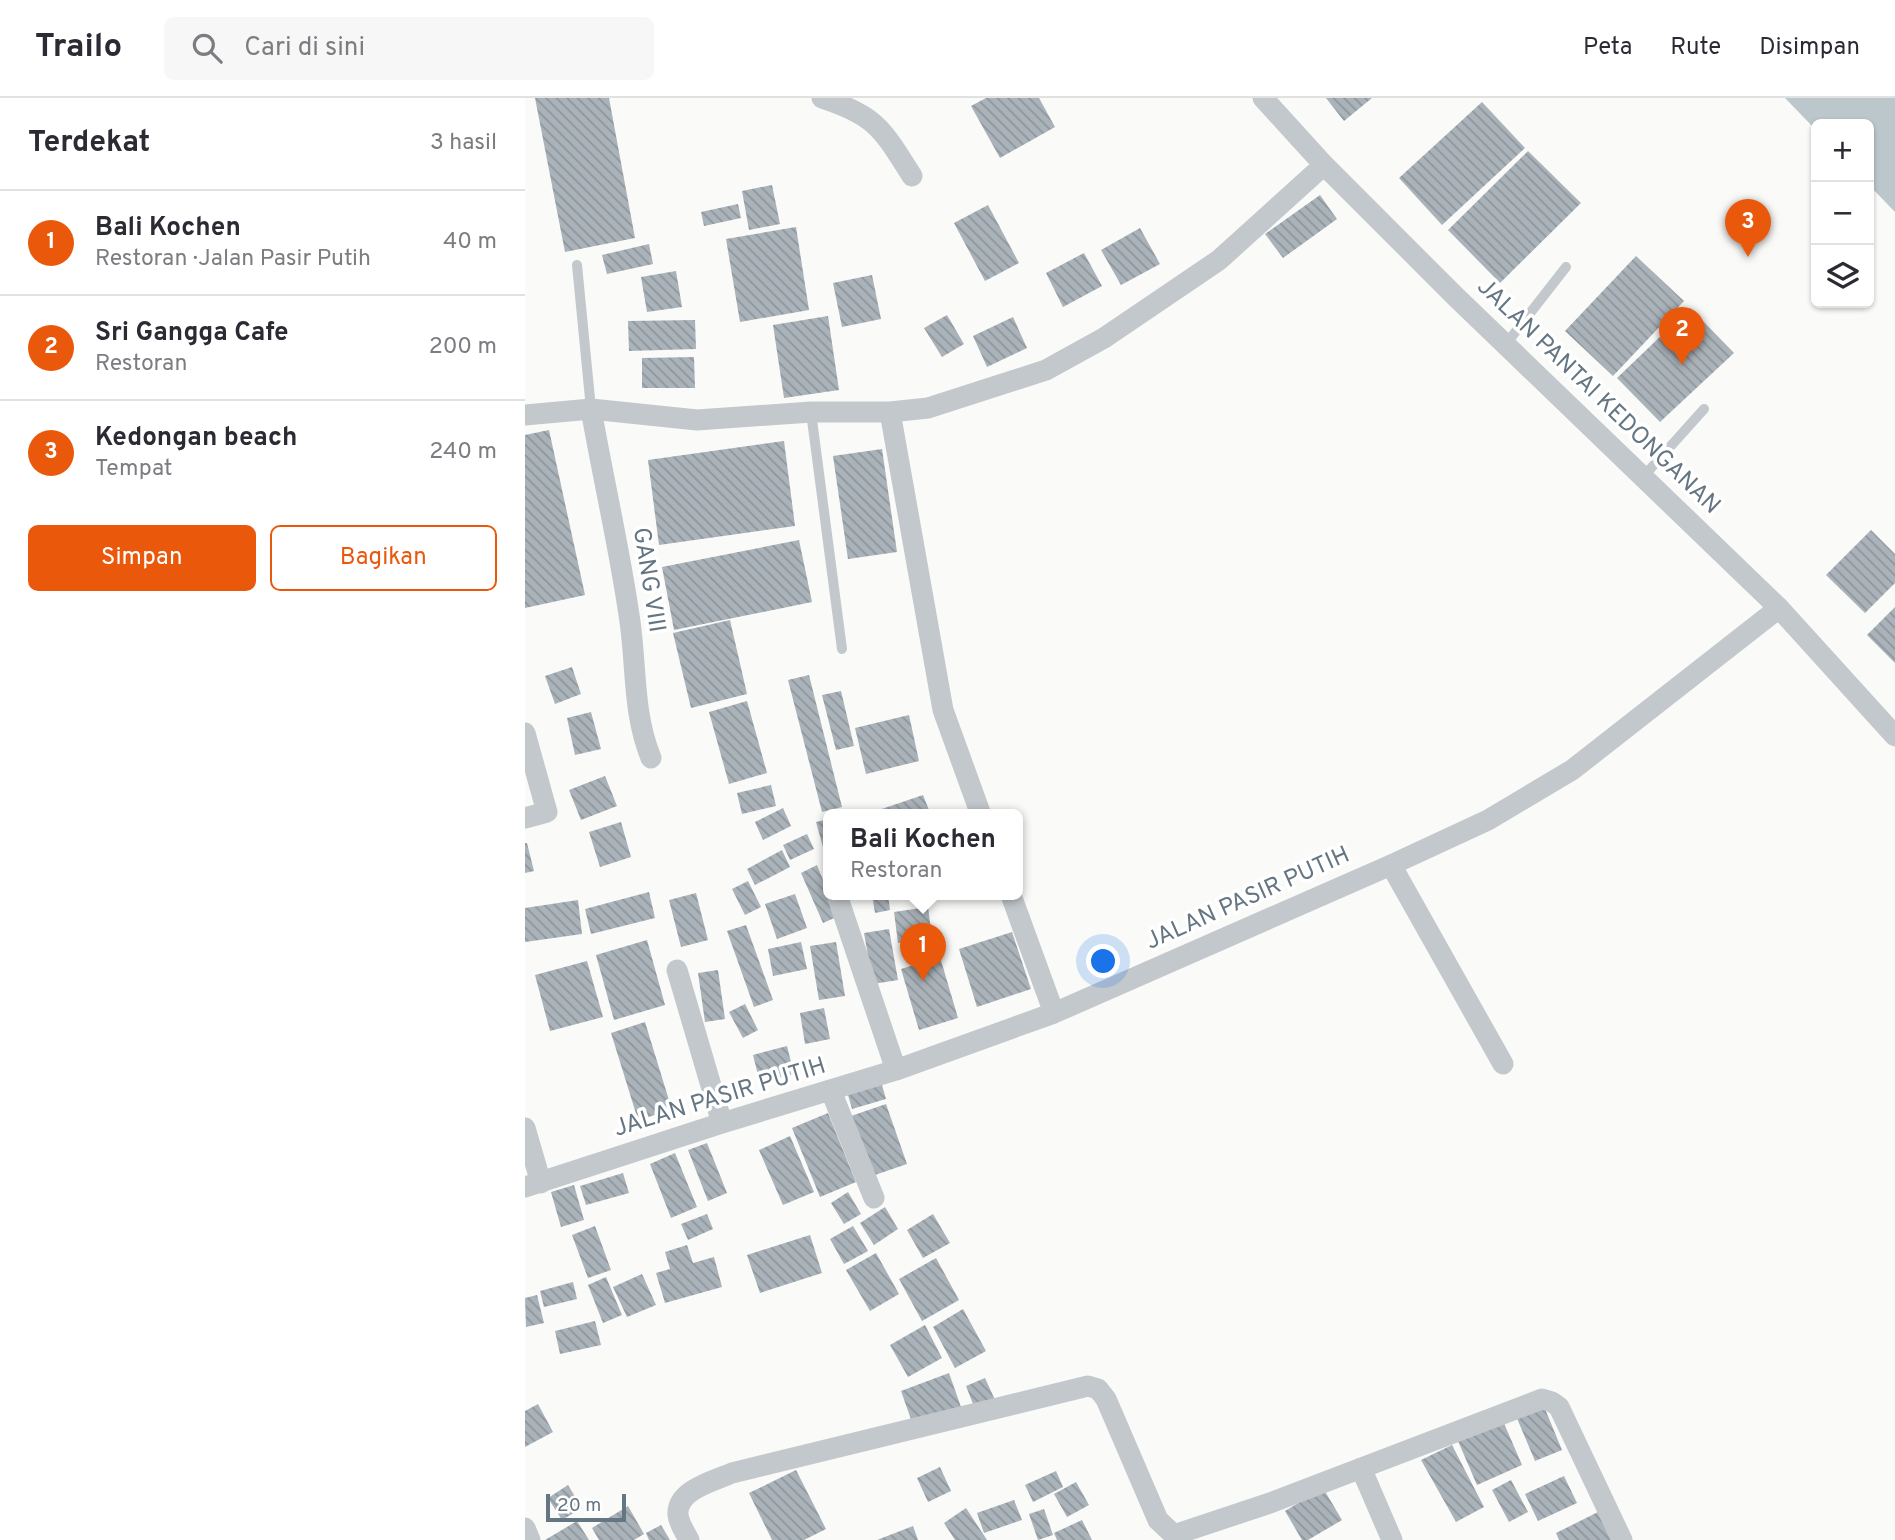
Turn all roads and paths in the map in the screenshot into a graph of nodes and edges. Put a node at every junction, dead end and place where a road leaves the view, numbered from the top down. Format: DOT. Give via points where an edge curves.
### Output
graph roads {
  1 [pos="822,98"];
  2 [pos="1263,98"];
  3 [pos="1324,165"];
  4 [pos="912,176"];
  5 [pos="577,265"];
  6 [pos="1566,267"];
  7 [pos="1506,344"];
  8 [pos="591,409"];
  9 [pos="1704,409"];
  10 [pos="811,412"];
  11 [pos="890,412"];
  12 [pos="525,415"];
  13 [pos="1643,477"];
  14 [pos="1779,608"];
  15 [pos="842,649"];
  16 [pos="525,733"];
  17 [pos="1895,736"];
  18 [pos="651,758"];
  19 [pos="979,809"];
  20 [pos="525,818"];
  21 [pos="1391,864"];
  22 [pos="839,900"];
  23 [pos="1013,900"];
  24 [pos="677,970"];
  25 [pos="1054,1013"];
  26 [pos="1503,1064"];
  27 [pos="896,1070"];
  28 [pos="831,1091"];
  29 [pos="722,1123"];
  30 [pos="525,1128"];
  31 [pos="533,1185"];
  32 [pos="874,1198"];
  33 [pos="1360,1468"];
  34 [pos="525,1528"];
  35 [pos="530,1540"];
  36 [pos="689,1540"];
  37 [pos="1392,1540"];
  38 [pos="1622,1540"];
  1 -- 4 [label="street" via="852,108 875,124"];
  2 -- 3 [label="street, JALAN PANTAI KEDONGANAN"];
  3 -- 7 [label="street, JALAN PANTAI KEDONGANAN"];
  3 -- 11 [label="street" via="1219,260 1104,338 1046,370 928,408"];
  5 -- 8 [label="lane"];
  6 -- 7 [label="lane"];
  7 -- 13 [label="street, JALAN PANTAI KEDONGANAN"];
  8 -- 10 [label="street" via="697,420"];
  8 -- 12 [label="street"];
  8 -- 18 [label="street, GANG VIII" via="630,617 638,714"];
  9 -- 13 [label="lane"];
  10 -- 11 [label="street"];
  10 -- 15 [label="lane"];
  11 -- 19 [label="street" via="943,710"];
  13 -- 14 [label="street, JALAN PANTAI KEDONGANAN"];
  14 -- 17 [label="street, JALAN PANTAI KEDONGANAN"];
  14 -- 21 [label="street, JALAN PASIR PUTIH" via="1572,770 1487,820"];
  16 -- 20 [label="street" via="547,812"];
  21 -- 25 [label="street, JALAN PASIR PUTIH"];
  21 -- 26 [label="street"];
  22 -- 27 [label="street"];
  23 -- 25 [label="street"];
  24 -- 29 [label="street"];
  25 -- 27 [label="street, JALAN PASIR PUTIH"];
  27 -- 28 [label="street, JALAN PASIR PUTIH"];
  28 -- 29 [label="street, JALAN PASIR PUTIH"];
  28 -- 32 [label="street"];
  29 -- 31 [label="street, JALAN PASIR PUTIH"];
  30 -- 31 [label="street"];
  33 -- 36 [label="street" via="1174,1535 1158,1520 1106,1399 1098,1389 1088,1387 732,1473 692,1491 681,1502 680,1521"];
  33 -- 37 [label="street"];
  33 -- 38 [label="street" via="1545,1399 1562,1412"];
  34 -- 35 [label="street"];
}
